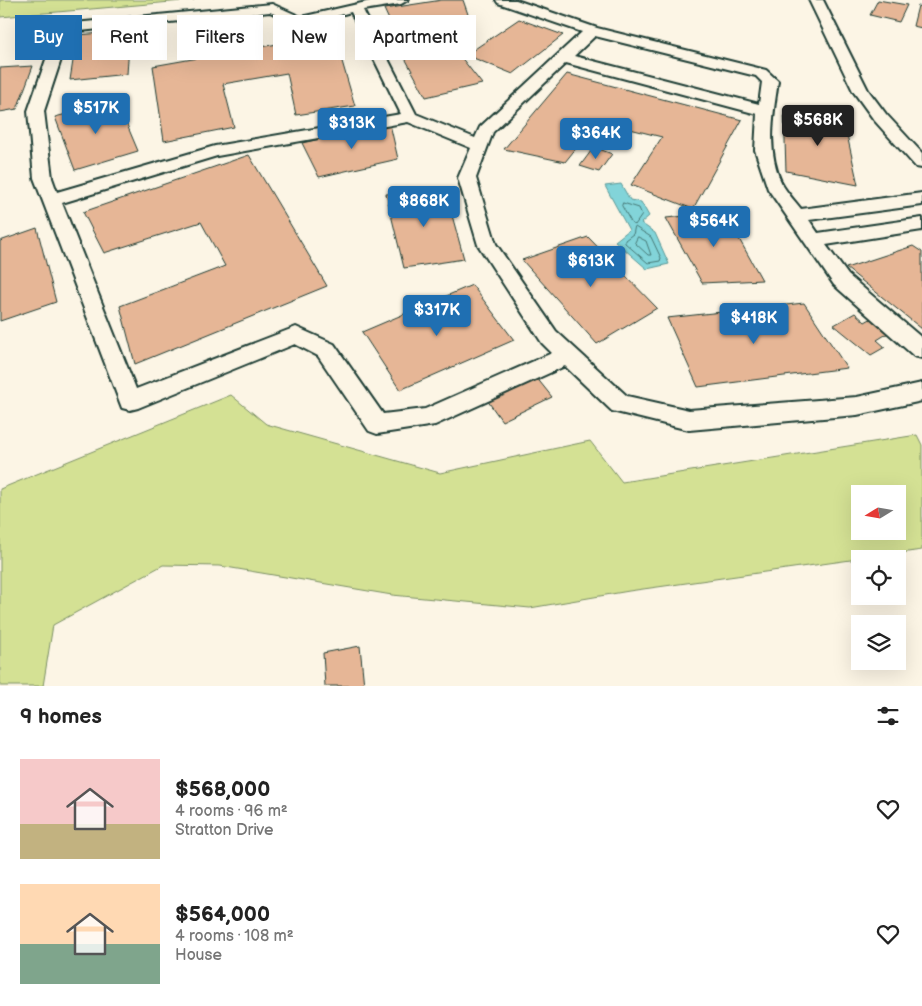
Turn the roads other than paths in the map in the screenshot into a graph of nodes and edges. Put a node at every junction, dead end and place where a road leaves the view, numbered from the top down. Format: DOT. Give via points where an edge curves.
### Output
graph roads {
  1 [pos="401,0"];
  2 [pos="503,0"];
  3 [pos="816,0"];
  4 [pos="355,7"];
  5 [pos="592,31"];
  6 [pos="564,58"];
  7 [pos="766,111"];
  8 [pos="410,117"];
  9 [pos="480,146"];
  10 [pos="922,163"];
  11 [pos="922,199"];
  12 [pos="52,200"];
  13 [pos="796,216"];
  14 [pos="922,224"];
  15 [pos="813,240"];
  16 [pos="922,350"];
  17 [pos="568,355"];
  18 [pos="922,392"];
  1 -- 4 [label="street"];
  2 -- 5 [label="street"];
  3 -- 10 [label="street" via="861,91"];
  4 -- 8 [label="street"];
  4 -- 12 [label="street" via="300,22 272,8 64,28 36,111 43,178"];
  5 -- 6 [label="street"];
  5 -- 7 [label="street" via="761,73 770,82"];
  6 -- 7 [label="street"];
  6 -- 9 [label="street" via="486,130"];
  7 -- 13 [label="street" via="763,150 774,184"];
  8 -- 9 [label="street"];
  8 -- 12 [label="street" via="215,151"];
  9 -- 17 [label="street" via="467,178 488,245 549,337"];
  11 -- 13 [label="street"];
  12 -- 17 [label="street" via="130,401 296,335 326,350 377,424 427,418"];
  13 -- 15 [label="street"];
  14 -- 15 [label="street"];
  15 -- 16 [label="street" via="841,280"];
  17 -- 18 [label="street" via="620,404 689,420 857,406"];
}
